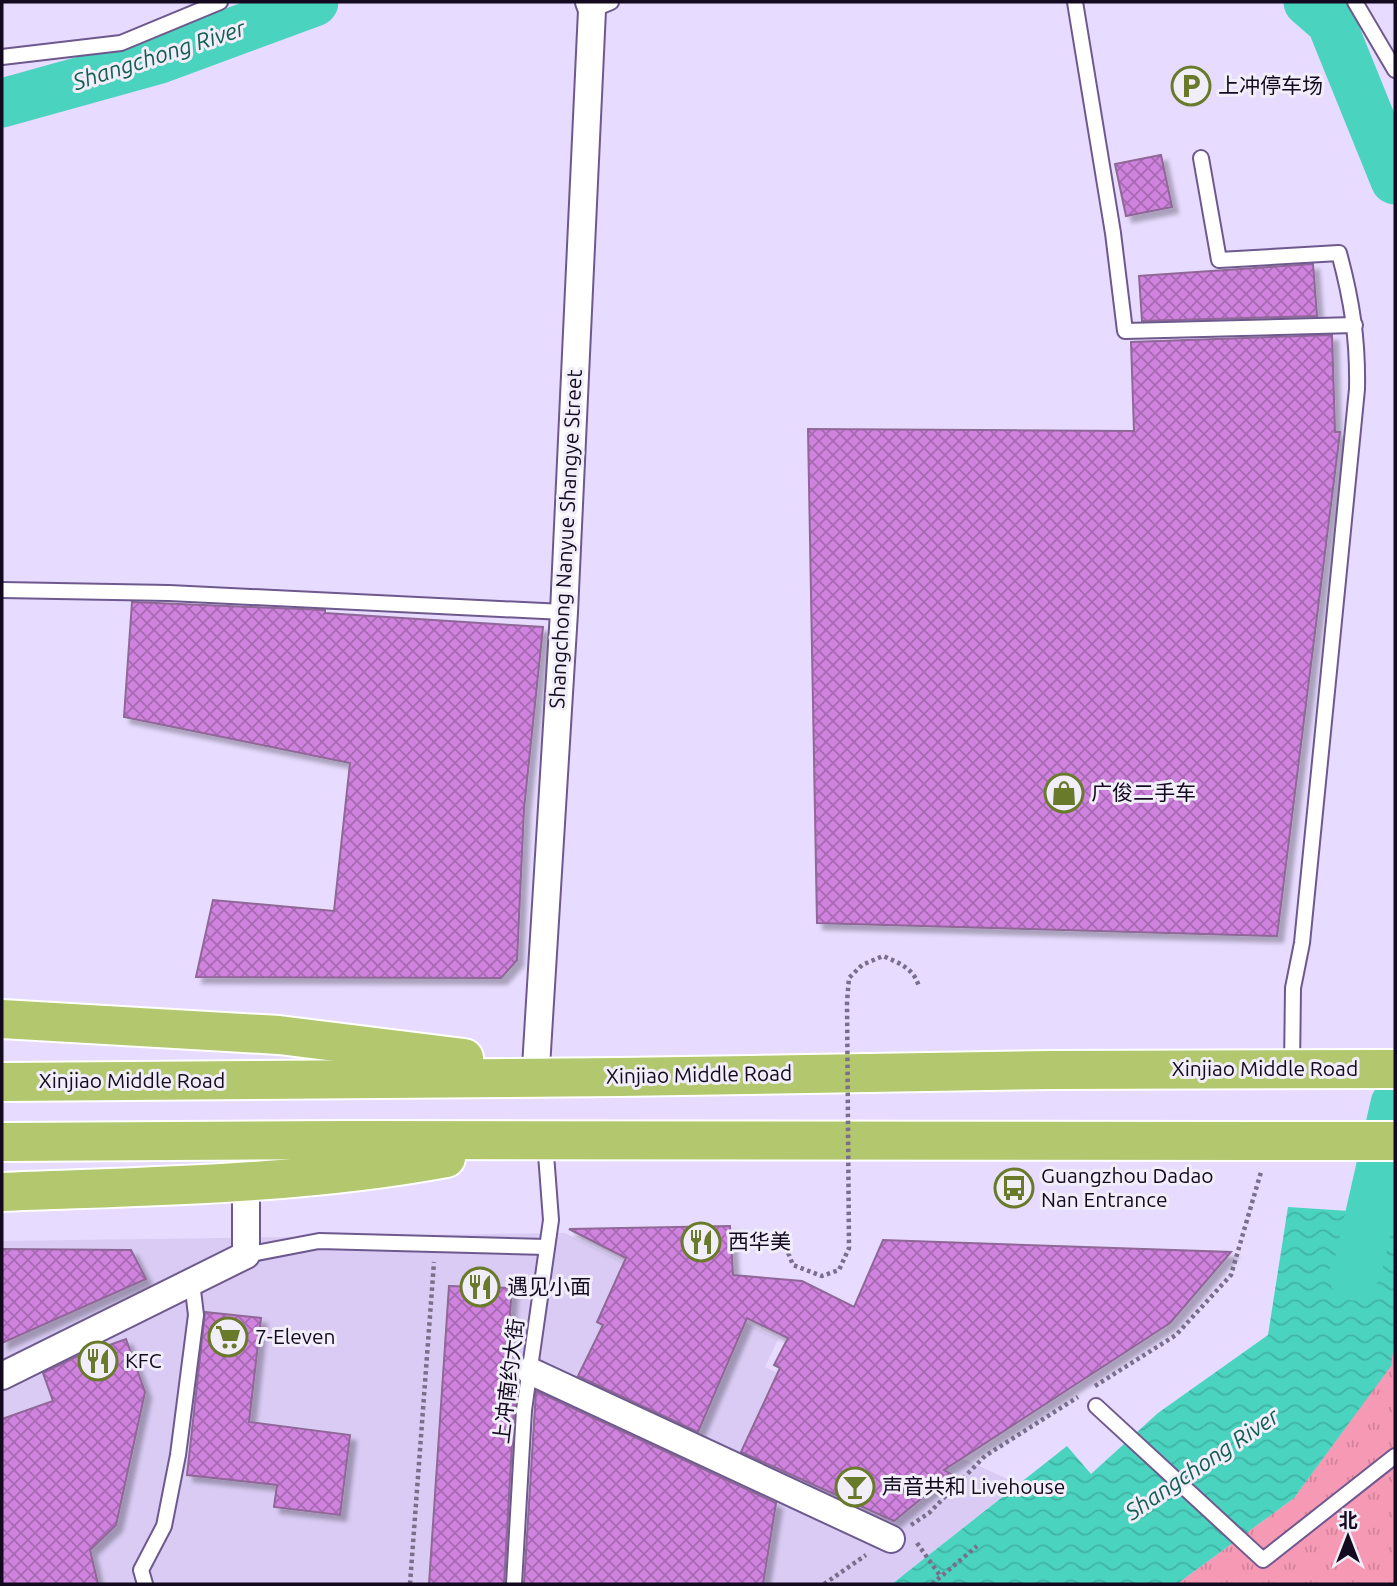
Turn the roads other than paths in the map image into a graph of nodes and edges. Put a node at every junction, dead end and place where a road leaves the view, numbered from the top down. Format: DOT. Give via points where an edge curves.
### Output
graph roads {
  1 [pos="220,2"];
  2 [pos="1075,2"];
  3 [pos="1355,2"];
  4 [pos="597,5"];
  5 [pos="2,57"];
  6 [pos="1395,70"];
  7 [pos="1201,158"];
  8 [pos="1355,325"];
  9 [pos="2,590"];
  10 [pos="564,612"];
  11 [pos="2,1019"];
  12 [pos="536,1067"];
  13 [pos="1307,1068"];
  14 [pos="1395,1069"];
  15 [pos="619,1077"];
  16 [pos="2,1082"];
  17 [pos="545,1141"];
  18 [pos="1395,1141"];
  19 [pos="2,1142"];
  20 [pos="2,1164"];
  21 [pos="246,1182"];
  22 [pos="2,1192"];
  23 [pos="547,1247"];
  24 [pos="246,1255"];
  25 [pos="192,1282"];
  26 [pos="530,1371"];
  27 [pos="2,1376"];
  28 [pos="1099,1410"];
  29 [pos="1395,1456"];
  30 [pos="899,1533"];
  31 [pos="145,1584"];
  32 [pos="514,1584"];
  1 -- 5 [label="lane" via="121,43"];
  2 -- 8 [label="lane" via="1125,331"];
  3 -- 6 [label="lane"];
  4 -- 10 [label="street, Shangchong Nanyue Shangye Street"];
  7 -- 8 [label="lane" via="1219,260 1339,253"];
  8 -- 13 [label="lane" via="1357,389 1302,943 1293,988"];
  9 -- 10 [label="lane" via="169,593"];
  10 -- 12 [label="street, Shangchong Nanyue Shangye Street"];
  11 -- 12 [label="highway" via="278,1035"];
  12 -- 15 [label="highway"];
  13 -- 14 [label="highway, Xinjiao Middle Road"];
  13 -- 15 [label="highway, Xinjiao Middle Road"];
  15 -- 16 [label="highway, Xinjiao Middle Road"];
  17 -- 18 [label="highway"];
  17 -- 19 [label="highway"];
  17 -- 20 [label="highway" via="336,1160"];
  17 -- 21 [label="highway" via="374,1170"];
  17 -- 23 [label="lane, 上冲南约大街" via="551,1220"];
  21 -- 22 [label="highway"];
  21 -- 24 [label="street"];
  23 -- 24 [label="lane" via="318,1241"];
  23 -- 26 [label="lane, 上冲南约大街"];
  24 -- 25 [label="street"];
  25 -- 27 [label="street"];
  25 -- 31 [label="lane" via="195,1315 178,1455 164,1526 141,1570"];
  26 -- 30 [label="street"];
  26 -- 32 [label="lane, 上冲南约大街"];
  28 -- 29 [label="lane" via="1263,1560"];
}
